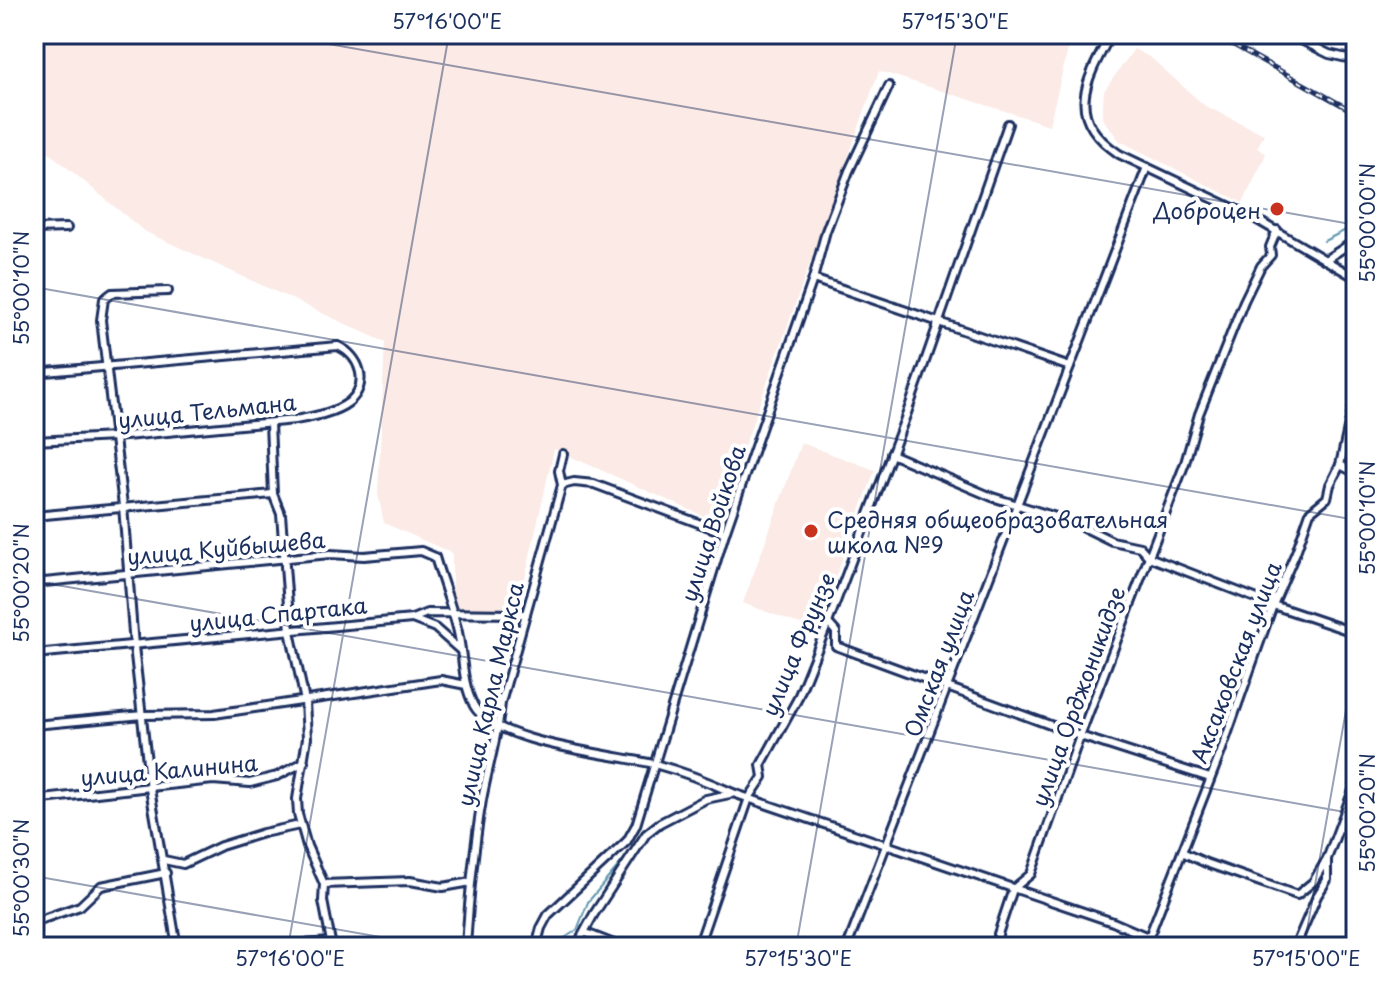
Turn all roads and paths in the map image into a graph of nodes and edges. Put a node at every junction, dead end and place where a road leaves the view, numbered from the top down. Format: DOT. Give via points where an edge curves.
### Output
graph roads {
  1 [pos="1111,34"];
  2 [pos="1289,34"];
  3 [pos="1356,60"];
  4 [pos="889,86"];
  5 [pos="1008,124"];
  6 [pos="1147,167"];
  7 [pos="67,228"];
  8 [pos="34,229"];
  9 [pos="1277,230"];
  10 [pos="1356,240"];
  11 [pos="1325,260"];
  12 [pos="1356,278"];
  13 [pos="813,279"];
  14 [pos="168,291"];
  15 [pos="938,320"];
  16 [pos="105,367"];
  17 [pos="1070,367"];
  18 [pos="34,373"];
  19 [pos="1356,392"];
  20 [pos="270,423"];
  21 [pos="115,437"];
  22 [pos="34,441"];
  23 [pos="563,454"];
  24 [pos="891,454"];
  25 [pos="1340,465"];
  26 [pos="1356,473"];
  27 [pos="562,485"];
  28 [pos="273,494"];
  29 [pos="1019,504"];
  30 [pos="123,506"];
  31 [pos="34,516"];
  32 [pos="725,533"];
  33 [pos="1149,557"];
  34 [pos="286,558"];
  35 [pos="128,573"];
  36 [pos="34,583"];
  37 [pos="1273,605"];
  38 [pos="452,614"];
  39 [pos="526,614"];
  40 [pos="412,619"];
  41 [pos="828,623"];
  42 [pos="290,631"];
  43 [pos="1356,633"];
  44 [pos="134,646"];
  45 [pos="461,651"];
  46 [pos="34,654"];
  47 [pos="466,685"];
  48 [pos="948,689"];
  49 [pos="305,701"];
  50 [pos="143,715"];
  51 [pos="34,725"];
  52 [pos="499,726"];
  53 [pos="1080,736"];
  54 [pos="304,762"];
  55 [pos="656,765"];
  56 [pos="1210,778"];
  57 [pos="1356,782"];
  58 [pos="150,789"];
  59 [pos="733,793"];
  60 [pos="749,798"];
  61 [pos="34,800"];
  62 [pos="300,825"];
  63 [pos="885,845"];
  64 [pos="1182,852"];
  65 [pos="1327,859"];
  66 [pos="164,860"];
  67 [pos="166,873"];
  68 [pos="471,882"];
  69 [pos="324,884"];
  70 [pos="1013,889"];
  71 [pos="34,922"];
  72 [pos="586,933"];
  73 [pos="1148,937"];
  74 [pos="331,944"];
  75 [pos="177,945"];
  76 [pos="149,947"];
  77 [pos="255,947"];
  78 [pos="466,947"];
  79 [pos="536,947"];
  80 [pos="576,947"];
  81 [pos="622,947"];
  82 [pos="698,947"];
  83 [pos="847,947"];
  84 [pos="998,947"];
  85 [pos="1145,947"];
  86 [pos="1295,947"];
  1 -- 6 [label="street" via="1084,91 1083,109 1101,142"];
  2 -- 3 [label="street" via="1329,54"];
  4 -- 13 [label="street, улица Войкова" via="849,171"];
  5 -- 15 [label="street, улица Фрунзе"];
  6 -- 9 [label="street"];
  6 -- 17 [label="street, Омская улица"];
  7 -- 8 [label="street"];
  9 -- 11 [label="street"];
  9 -- 33 [label="street, улица Орджоникидзе" via="1271,255 1244,301 1199,414"];
  10 -- 11 [label="street"];
  11 -- 12 [label="street"];
  13 -- 15 [label="street"];
  13 -- 32 [label="street, улица Войкова"];
  14 -- 16 [label="street" via="112,293 104,299"];
  15 -- 17 [label="street"];
  15 -- 24 [label="street, улица Фрунзе"];
  16 -- 18 [label="street"];
  16 -- 20 [label="street, улица Тельмана" via="338,346 355,358 361,374 354,397 346,404 318,416"];
  16 -- 21 [label="street"];
  17 -- 29 [label="street, Омская улица"];
  19 -- 25 [label="street, Аксаковская улица"];
  20 -- 21 [label="street, улица Тельмана"];
  20 -- 28 [label="street"];
  21 -- 22 [label="street, улица Тельмана"];
  21 -- 30 [label="street"];
  23 -- 27 [label="street, улица Карла Маркса"];
  24 -- 29 [label="street"];
  24 -- 41 [label="street, улица Фрунзе"];
  25 -- 26 [label="street"];
  25 -- 37 [label="street, Аксаковская улица" via="1327,498 1310,512"];
  27 -- 32 [label="street" via="594,484"];
  27 -- 39 [label="street, улица Карла Маркса"];
  28 -- 30 [label="street"];
  28 -- 34 [label="street"];
  29 -- 33 [label="street" via="1140,547"];
  29 -- 48 [label="street, Омская улица"];
  30 -- 31 [label="street"];
  30 -- 35 [label="street"];
  32 -- 55 [label="street, улица Войкова"];
  33 -- 37 [label="street"];
  33 -- 53 [label="street, улица Орджоникидзе"];
  34 -- 35 [label="street, улица Куйбышева"];
  34 -- 38 [label="street, улица Куйбышева" via="421,551 435,557"];
  34 -- 42 [label="street"];
  35 -- 36 [label="street, улица Куйбышева"];
  35 -- 44 [label="street"];
  37 -- 43 [label="street"];
  37 -- 56 [label="street, Аксаковская улица"];
  38 -- 39 [label="street, улица Спартака"];
  38 -- 40 [label="street, улица Спартака" via="427,613"];
  38 -- 45 [label="street"];
  39 -- 52 [label="street, улица Карла Маркса"];
  40 -- 42 [label="street, улица Спартака"];
  40 -- 45 [label="street" via="435,628"];
  41 -- 48 [label="street" via="836,632 836,646"];
  41 -- 60 [label="street, улица Фрунзе" via="797,700 761,765 763,777"];
  42 -- 44 [label="street, улица Спартака"];
  42 -- 49 [label="street"];
  44 -- 46 [label="street, улица Спартака"];
  44 -- 50 [label="street"];
  45 -- 47 [label="street"];
  47 -- 49 [label="street" via="441,680"];
  47 -- 52 [label="street" via="475,708"];
  48 -- 53 [label="street"];
  48 -- 63 [label="street, Омская улица"];
  49 -- 50 [label="street" via="214,714"];
  49 -- 54 [label="street"];
  50 -- 51 [label="street"];
  50 -- 58 [label="street"];
  52 -- 55 [label="street" via="571,750"];
  52 -- 68 [label="street, улица Карла Маркса"];
  53 -- 56 [label="street"];
  53 -- 70 [label="street, улица Орджоникидзе" via="1031,874"];
  54 -- 58 [label="street, улица Калинина" via="250,783 213,780"];
  54 -- 62 [label="street" via="297,799"];
  55 -- 59 [label="street"];
  55 -- 79 [label="street, улица Войкова" via="627,841 548,915"];
  56 -- 64 [label="street, Аксаковская улица"];
  57 -- 65 [label="street"];
  58 -- 61 [label="street, улица Калинина"];
  58 -- 66 [label="street"];
  59 -- 60 [label="street"];
  59 -- 72 [label="street" via="706,799 646,834"];
  60 -- 63 [label="street"];
  60 -- 82 [label="street, улица Фрунзе"];
  62 -- 66 [label="street" via="221,846 183,864"];
  62 -- 69 [label="street"];
  63 -- 70 [label="street"];
  63 -- 83 [label="street, Омская улица"];
  64 -- 65 [label="street" via="1297,895"];
  64 -- 73 [label="street, Аксаковская улица"];
  65 -- 86 [label="street" via="1327,880"];
  66 -- 67 [label="street"];
  67 -- 71 [label="street" via="101,886 80,906"];
  67 -- 75 [label="street"];
  68 -- 69 [label="street" via="443,887 396,881"];
  68 -- 78 [label="street, улица Карла Маркса"];
  69 -- 74 [label="street"];
  70 -- 73 [label="street"];
  70 -- 84 [label="street, улица Орджоникидзе"];
  72 -- 80 [label="street"];
  72 -- 81 [label="street"];
  73 -- 85 [label="street, Аксаковская улица"];
  74 -- 77 [label="street"];
  75 -- 76 [label="street"];
}
